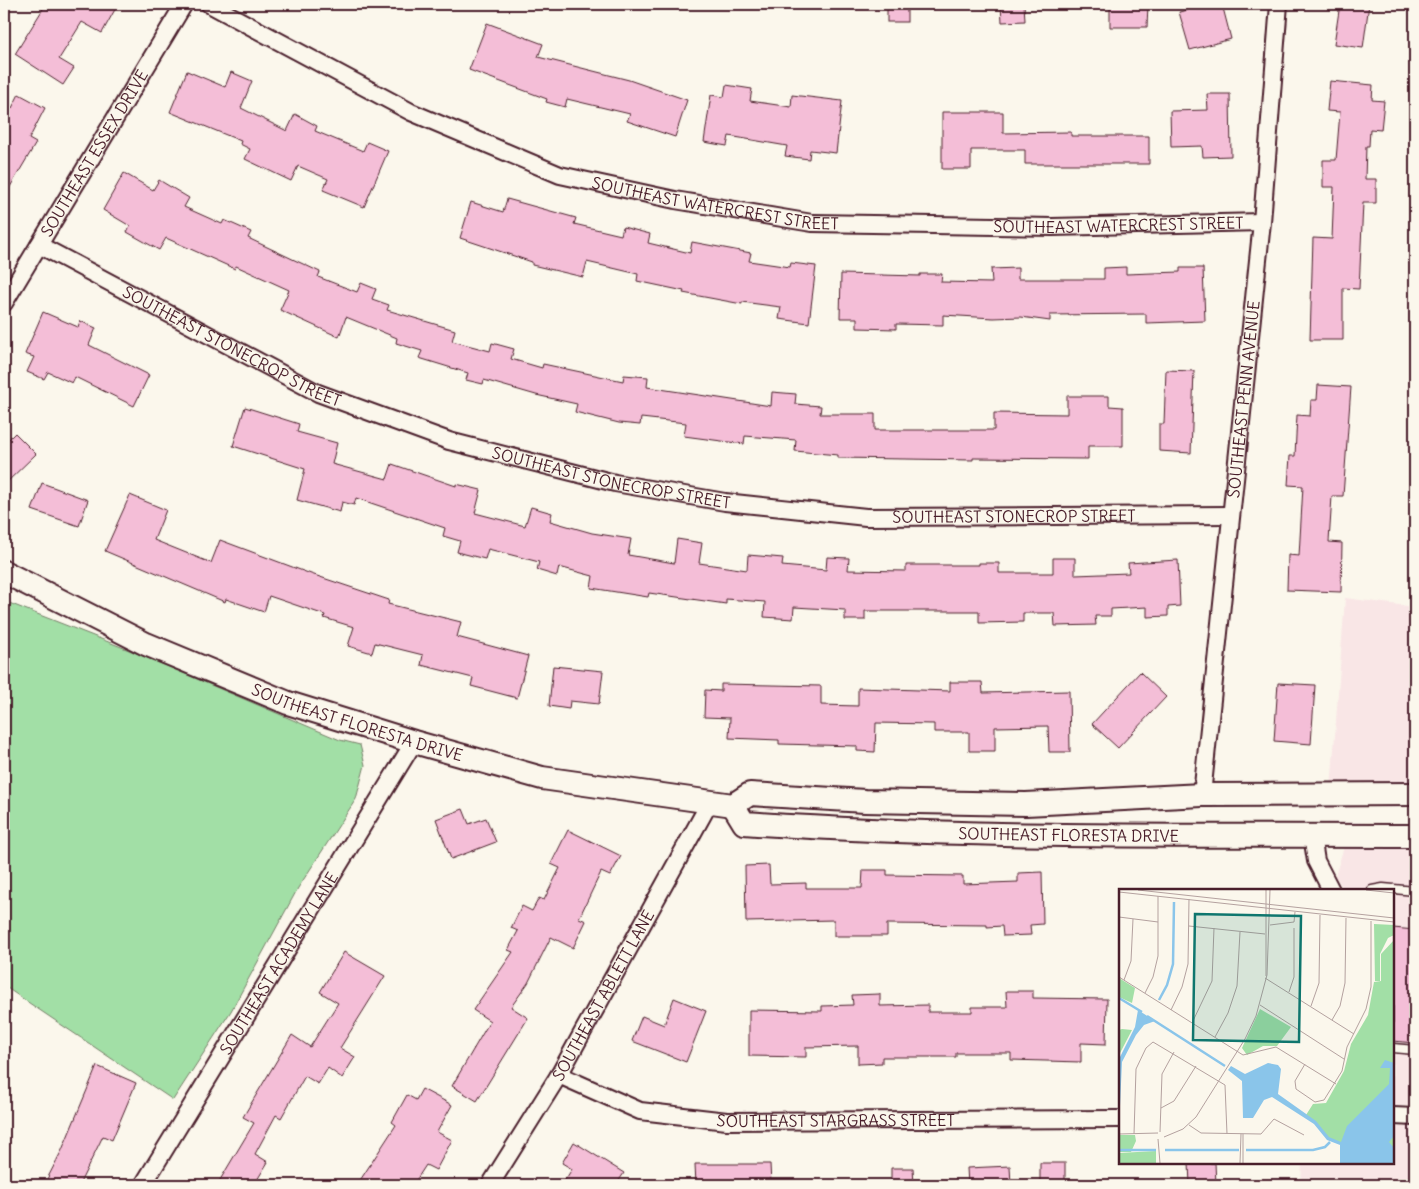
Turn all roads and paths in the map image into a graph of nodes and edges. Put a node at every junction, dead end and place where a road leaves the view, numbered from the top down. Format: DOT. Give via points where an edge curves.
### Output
graph roads {
  1 [pos="184,4"];
  2 [pos="209,4"];
  3 [pos="1279,4"];
  4 [pos="1262,222"];
  5 [pos="39,245"];
  6 [pos="4,303"];
  7 [pos="1231,515"];
  8 [pos="4,572"];
  9 [pos="414,742"];
  10 [pos="1415,794"];
  11 [pos="1202,795"];
  12 [pos="710,802"];
  13 [pos="732,805"];
  14 [pos="1312,836"];
  15 [pos="1415,836"];
  16 [pos="1330,889"];
  17 [pos="1378,889"];
  18 [pos="1394,889"];
  19 [pos="1394,889"];
  20 [pos="1415,891"];
  21 [pos="1394,1048"];
  22 [pos="1415,1050"];
  23 [pos="559,1075"];
  24 [pos="1394,1116"];
  25 [pos="1415,1117"];
  26 [pos="1119,1119"];
  27 [pos="143,1185"];
  28 [pos="490,1185"];
  1 -- 5 [label="street, SOUTHEAST ESSEX DRIVE"];
  2 -- 4 [label="street, SOUTHEAST WATERCREST STREET" via="428,119 560,175 675,200 812,223 1052,226"];
  3 -- 4 [label="street, SOUTHEAST PENN AVENUE"];
  4 -- 7 [label="street, SOUTHEAST PENN AVENUE"];
  5 -- 6 [label="street, SOUTHEAST ESSEX DRIVE"];
  5 -- 7 [label="street, SOUTHEAST STONECROP STREET" via="318,393 449,441 615,483 725,502 866,517"];
  7 -- 11 [label="street, SOUTHEAST PENN AVENUE"];
  8 -- 9 [label="street, SOUTHEAST FLORESTA DRIVE" via="146,644 288,703"];
  9 -- 12 [label="street, SOUTHEAST FLORESTA DRIVE" via="542,778"];
  9 -- 27 [label="street, SOUTHEAST ACADEMY LANE"];
  10 -- 11 [label="street, SOUTHEAST FLORESTA DRIVE"];
  11 -- 13 [label="street, SOUTHEAST FLORESTA DRIVE" via="1006,804 854,801 750,794"];
  12 -- 13 [label="street, SOUTHEAST FLORESTA DRIVE"];
  12 -- 23 [label="street, SOUTHEAST ABLETT LANE"];
  13 -- 14 [label="street, SOUTHEAST FLORESTA DRIVE" via="744,823 832,830"];
  14 -- 15 [label="street, SOUTHEAST FLORESTA DRIVE"];
  14 -- 16 [label="street" via="1316,861"];
  17 -- 19 [label="lane"];
  18 -- 20 [label="lane"];
  21 -- 22 [label="lane"];
  23 -- 26 [label="street, SOUTHEAST STARGRASS STREET" via="640,1111 727,1120"];
  23 -- 28 [label="street, SOUTHEAST ABLETT LANE"];
  24 -- 25 [label="street"];
}
